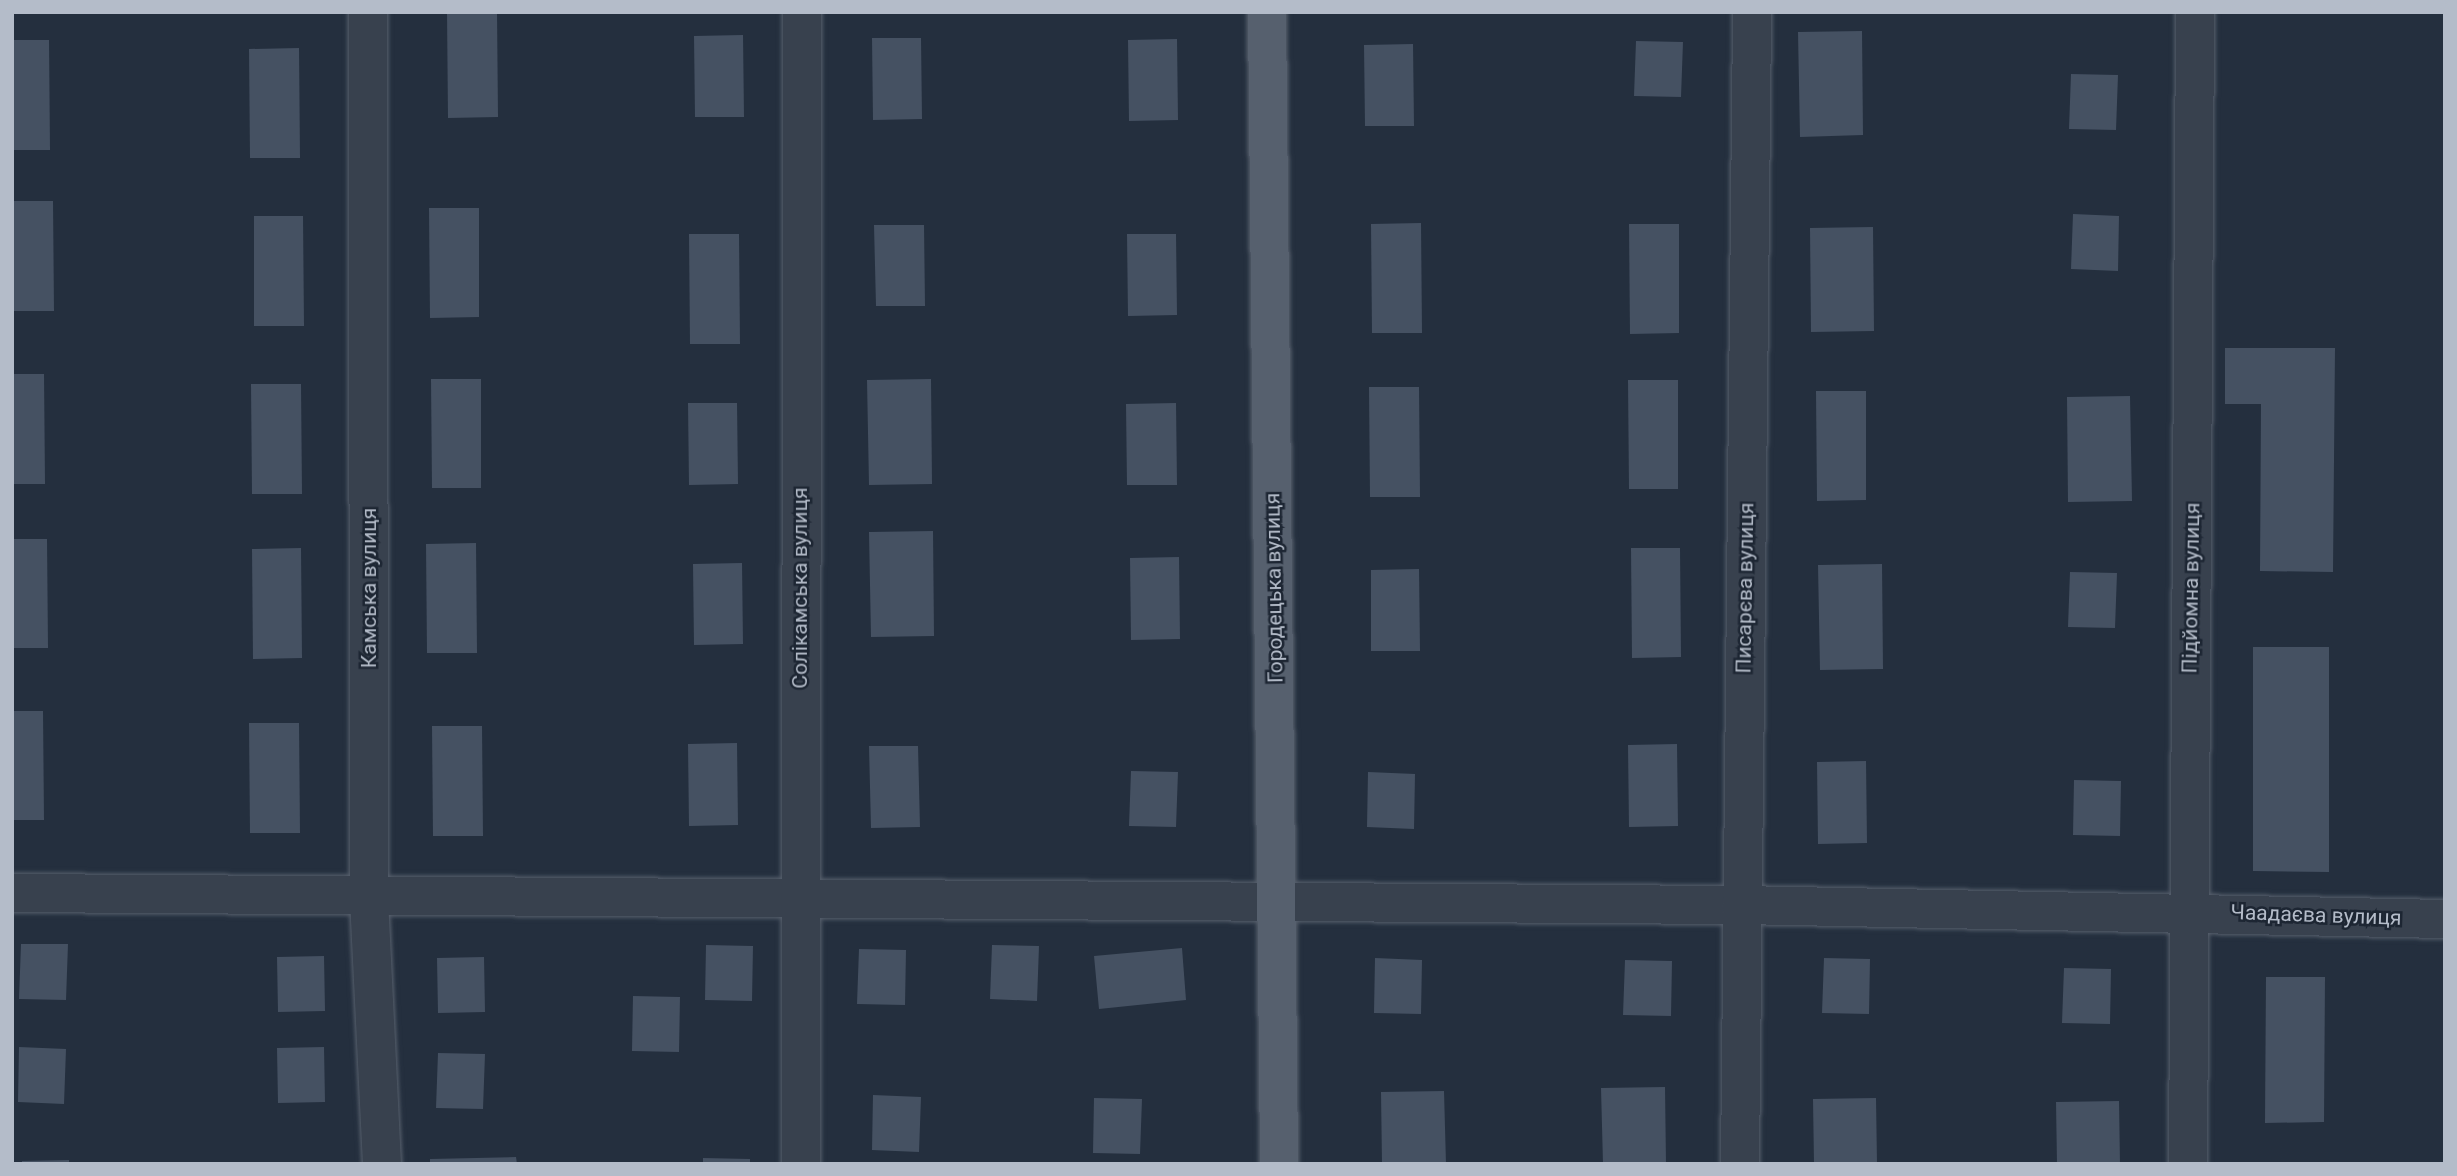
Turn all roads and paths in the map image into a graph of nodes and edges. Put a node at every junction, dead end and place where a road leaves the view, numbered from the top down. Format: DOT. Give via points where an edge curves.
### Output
graph roads {
  1 [pos="368,12"];
  2 [pos="802,12"];
  3 [pos="1267,12"];
  4 [pos="1752,12"];
  5 [pos="2195,12"];
  6 [pos="12,893"];
  7 [pos="799,898"];
  8 [pos="369,899"];
  9 [pos="1278,901"];
  10 [pos="1741,905"];
  11 [pos="2186,911"];
  12 [pos="2445,919"];
  13 [pos="382,1164"];
  14 [pos="801,1164"];
  15 [pos="1279,1164"];
  16 [pos="1740,1164"];
  17 [pos="2188,1164"];
  1 -- 8 [label="street, Камська вулиця"];
  2 -- 7 [label="street, Солікамська вулиця"];
  3 -- 9 [label="main road, Городецька вулиця"];
  4 -- 10 [label="street, Писарєва вулиця"];
  5 -- 11 [label="street, Підйомна вулиця"];
  6 -- 8 [label="street, Чаадаєва вулиця"];
  7 -- 8 [label="street, Чаадаєва вулиця"];
  7 -- 9 [label="street, Чаадаєва вулиця"];
  7 -- 14 [label="street, Солікамська вулиця"];
  8 -- 13 [label="street, Камська вулиця"];
  9 -- 10 [label="street, Чаадаєва вулиця"];
  9 -- 15 [label="main road, Городецька вулиця"];
  10 -- 11 [label="street, Чаадаєва вулиця"];
  10 -- 16 [label="street, Писарєва вулиця"];
  11 -- 12 [label="street, Чаадаєва вулиця"];
  11 -- 17 [label="street, Підйомна вулиця"];
}
